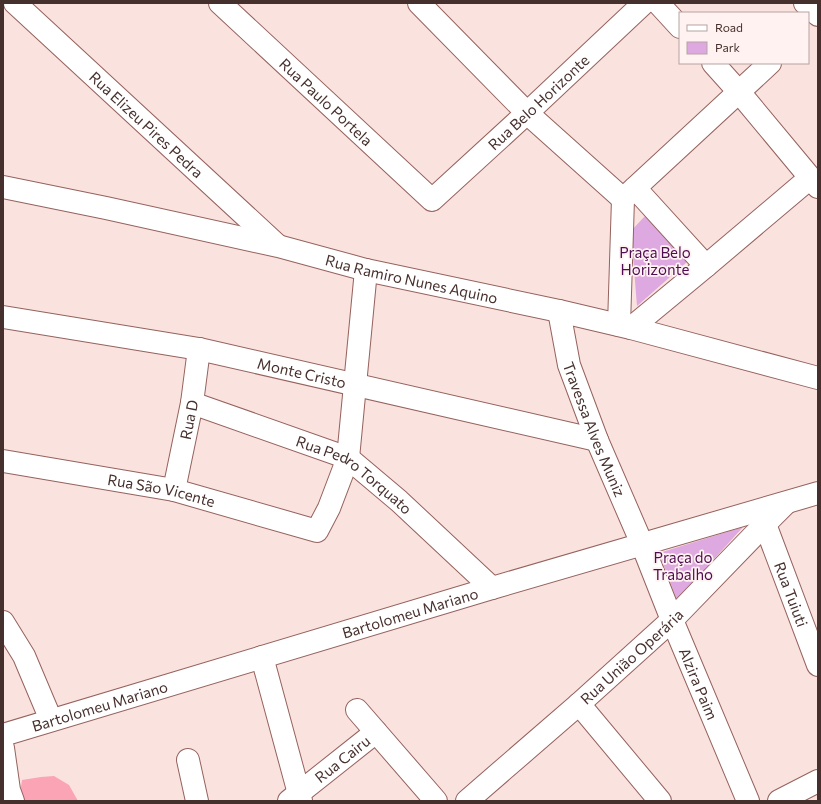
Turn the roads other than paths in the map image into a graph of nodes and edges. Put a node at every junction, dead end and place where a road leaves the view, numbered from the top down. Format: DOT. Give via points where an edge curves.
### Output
graph roads {
  1 [pos="220,3"];
  2 [pos="419,3"];
  3 [pos="644,3"];
  4 [pos="658,3"];
  5 [pos="805,3"];
  6 [pos="12,5"];
  7 [pos="818,15"];
  8 [pos="818,18"];
  9 [pos="679,26"];
  10 [pos="809,27"];
  11 [pos="714,64"];
  12 [pos="769,64"];
  13 [pos="739,92"];
  14 [pos="527,113"];
  15 [pos="814,182"];
  16 [pos="3,187"];
  17 [pos="629,194"];
  18 [pos="432,200"];
  19 [pos="278,246"];
  20 [pos="706,266"];
  21 [pos="366,270"];
  22 [pos="558,311"];
  23 [pos="3,317"];
  24 [pos="625,326"];
  25 [pos="200,349"];
  26 [pos="818,378"];
  27 [pos="356,384"];
  28 [pos="192,403"];
  29 [pos="597,440"];
  30 [pos="348,458"];
  31 [pos="3,461"];
  32 [pos="174,490"];
  33 [pos="818,493"];
  34 [pos="788,502"];
  35 [pos="765,524"];
  36 [pos="642,544"];
  37 [pos="492,588"];
  38 [pos="672,620"];
  39 [pos="3,622"];
  40 [pos="262,658"];
  41 [pos="818,665"];
  42 [pos="579,704"];
  43 [pos="357,710"];
  44 [pos="51,720"];
  45 [pos="376,732"];
  46 [pos="3,735"];
  47 [pos="3,748"];
  48 [pos="188,760"];
  49 [pos="818,781"];
  50 [pos="297,799"];
  51 [pos="13,801"];
  52 [pos="197,801"];
  53 [pos="436,801"];
  54 [pos="467,801"];
  55 [pos="660,801"];
  56 [pos="748,801"];
  57 [pos="779,801"];
  1 -- 18 [label="street, Rua Paulo Portela"];
  2 -- 14 [label="street"];
  3 -- 14 [label="street, Rua Belo Horizonte"];
  4 -- 9 [label="street"];
  5 -- 7 [label="street"];
  6 -- 19 [label="street, Rua Elizeu Pires Pedra"];
  8 -- 10 [label="street"];
  11 -- 13 [label="street"];
  12 -- 13 [label="street"];
  13 -- 15 [label="street"];
  13 -- 17 [label="street"];
  14 -- 17 [label="street"];
  14 -- 18 [label="street, Rua Belo Horizonte"];
  15 -- 20 [label="street"];
  16 -- 19 [label="street, Rua Ramiro Nunes Aquino"];
  17 -- 20 [label="street"];
  17 -- 24 [label="street"];
  19 -- 21 [label="street, Rua Ramiro Nunes Aquino"];
  20 -- 24 [label="street"];
  21 -- 22 [label="street, Rua Ramiro Nunes Aquino"];
  21 -- 27 [label="street"];
  22 -- 24 [label="street, Rua Ramiro Nunes Aquino"];
  22 -- 29 [label="street, Travessa Alves Muniz" via="570,365"];
  23 -- 25 [label="street, Monte Cristo"];
  24 -- 26 [label="street, Rua Ramiro Nunes Aquino"];
  25 -- 27 [label="street, Monte Cristo"];
  25 -- 28 [label="street, Rua D"];
  27 -- 29 [label="street, Monte Cristo"];
  27 -- 30 [label="street"];
  28 -- 30 [label="street, Rua Pedro Torquato"];
  28 -- 32 [label="street, Rua D"];
  29 -- 36 [label="street, Travessa Alves Muniz"];
  30 -- 32 [label="street, Rua São Vicente" via="329,508 317,531"];
  30 -- 37 [label="street, Rua Pedro Torquato" via="399,501"];
  31 -- 32 [label="street, Rua São Vicente"];
  33 -- 34 [label="street, Bartolomeu Mariano"];
  34 -- 35 [label="street, Rua União Operária"];
  34 -- 36 [label="street, Bartolomeu Mariano"];
  35 -- 38 [label="street, Rua União Operária"];
  35 -- 41 [label="street, Rua Tuiuti"];
  36 -- 37 [label="street, Bartolomeu Mariano"];
  36 -- 38 [label="street, Alzira Paim"];
  37 -- 40 [label="street, Bartolomeu Mariano"];
  38 -- 42 [label="street, Rua União Operária"];
  38 -- 56 [label="street, Alzira Paim"];
  39 -- 44 [label="street" via="24,656"];
  40 -- 44 [label="street, Bartolomeu Mariano"];
  40 -- 50 [label="street"];
  42 -- 54 [label="street, Rua União Operária"];
  42 -- 55 [label="street"];
  43 -- 45 [label="street"];
  44 -- 46 [label="street, Bartolomeu Mariano"];
  45 -- 50 [label="street, Rua Cairu"];
  45 -- 53 [label="street"];
  47 -- 51 [label="street"];
  48 -- 52 [label="street"];
  49 -- 57 [label="street"];
}
